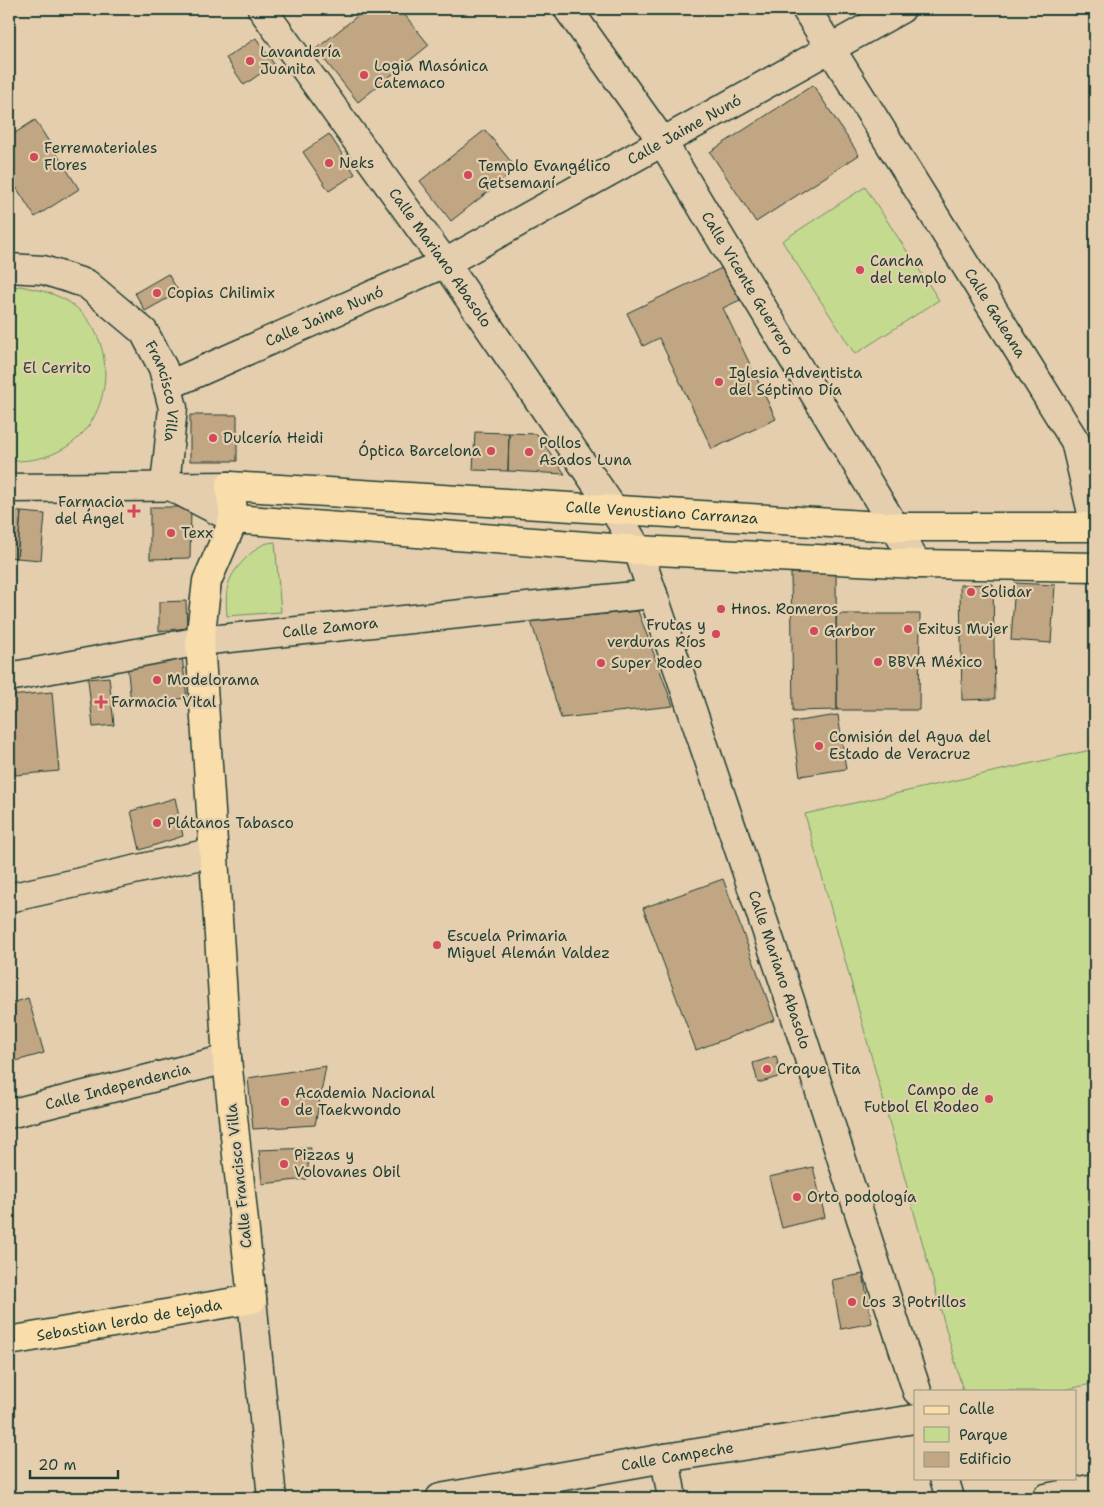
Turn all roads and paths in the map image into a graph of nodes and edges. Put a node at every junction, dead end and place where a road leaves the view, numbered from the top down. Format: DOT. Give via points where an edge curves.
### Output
graph roads {
  1 [pos="262,9"];
  2 [pos="568,9"];
  3 [pos="806,9"];
  4 [pos="901,9"];
  5 [pos="829,48"];
  6 [pos="662,141"];
  7 [pos="445,263"];
  8 [pos="9,268"];
  9 [pos="167,386"];
  10 [pos="165,485"];
  11 [pos="230,486"];
  12 [pos="9,488"];
  13 [pos="614,510"];
  14 [pos="234,519"];
  15 [pos="1095,526"];
  16 [pos="896,527"];
  17 [pos="638,550"];
  18 [pos="917,564"];
  19 [pos="1095,567"];
  20 [pos="652,594"];
  21 [pos="200,641"];
  22 [pos="9,677"];
  23 [pos="214,852"];
  24 [pos="9,898"];
  25 [pos="227,1059"];
  26 [pos="9,1114"];
  27 [pos="252,1299"];
  28 [pos="9,1341"];
  29 [pos="917,1390"];
  30 [pos="914,1419"];
  31 [pos="665,1458"];
  32 [pos="945,1480"];
  33 [pos="1095,1488"];
  34 [pos="272,1498"];
  35 [pos="440,1498"];
  36 [pos="672,1498"];
  37 [pos="950,1498"];
  38 [pos="1046,1498"];
  1 -- 7 [label="street, Calle Mariano Abasolo"];
  2 -- 6 [label="street, Calle Vicente Guerrero"];
  3 -- 5 [label="street, Calle Galeana"];
  4 -- 5 [label="street, Calle Jaime Nunó"];
  5 -- 6 [label="street, Calle Jaime Nunó"];
  5 -- 15 [label="street, Calle Galeana" via="1075,441"];
  6 -- 7 [label="street, Calle Jaime Nunó"];
  6 -- 16 [label="street, Calle Vicente Guerrero"];
  7 -- 9 [label="street, Calle Jaime Nunó"];
  7 -- 13 [label="street, Calle Mariano Abasolo"];
  8 -- 9 [label="street, Francisco Villa" via="43,270 87,284 144,332 163,368"];
  9 -- 10 [label="street, Francisco Villa" via="173,408"];
  10 -- 11 [label="street"];
  10 -- 12 [label="street"];
  10 -- 14 [label="street"];
  11 -- 13 [label="main road, Calle Venustiano Carranza"];
  11 -- 14 [label="main road"];
  13 -- 16 [label="main road, Calle Venustiano Carranza"];
  13 -- 17 [label="street, Calle Mariano Abasolo"];
  14 -- 17 [label="main road"];
  14 -- 21 [label="main road, Calle Francisco Villa" via="207,581"];
  15 -- 16 [label="main road, Calle Venustiano Carranza"];
  16 -- 18 [label="street, Calle Vicente Guerrero"];
  17 -- 18 [label="main road"];
  17 -- 20 [label="street, Calle Mariano Abasolo"];
  18 -- 19 [label="main road"];
  20 -- 21 [label="street, Calle Zamora"];
  20 -- 29 [label="street, Calle Mariano Abasolo" via="796,1018"];
  21 -- 22 [label="street, Calle Zamora"];
  21 -- 23 [label="main road, Calle Francisco Villa"];
  23 -- 24 [label="street"];
  23 -- 25 [label="main road, Calle Francisco Villa"];
  25 -- 26 [label="street, Calle Independencia"];
  25 -- 27 [label="main road, Calle Francisco Villa"];
  27 -- 28 [label="main road, Sebastian lerdo de tejada"];
  27 -- 34 [label="street, Calle Francisco Villa"];
  30 -- 31 [label="street, Calle Campeche"];
  31 -- 35 [label="street, Calle Campeche"];
  31 -- 36 [label="street"];
  32 -- 37 [label="street"];
  33 -- 38 [label="street"];
}
